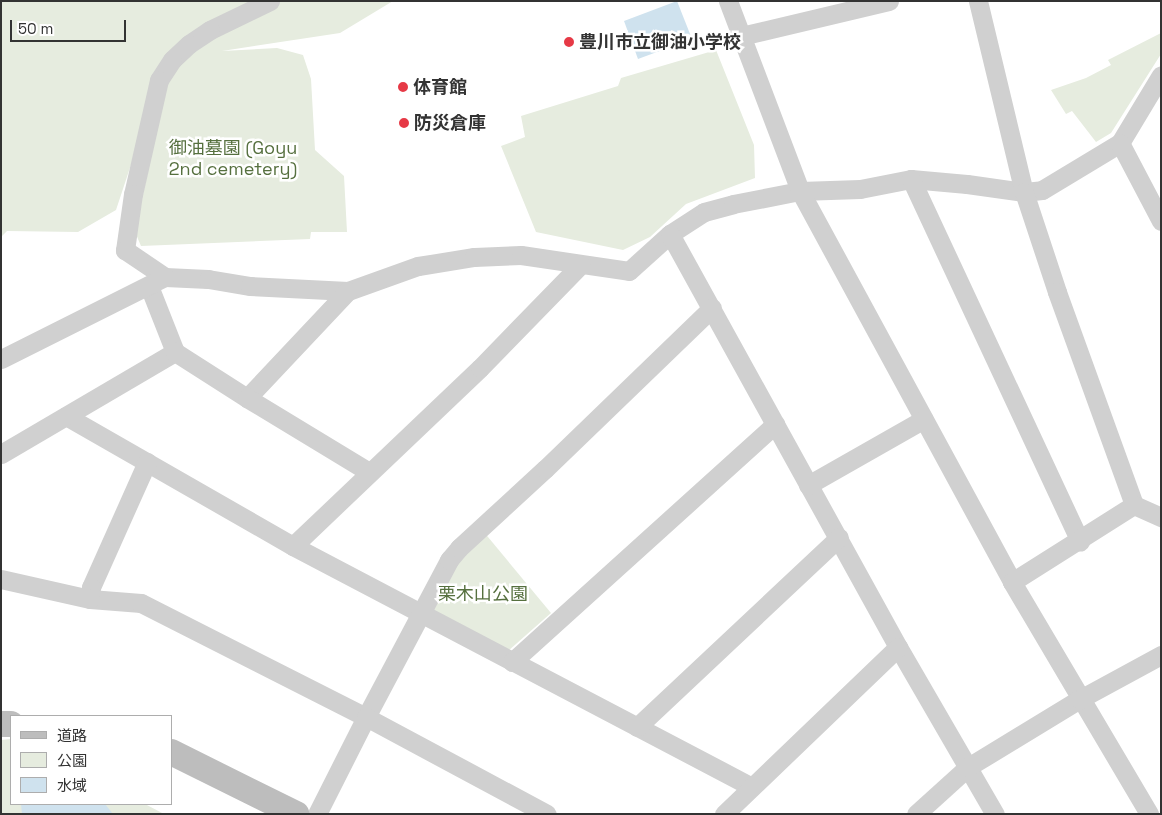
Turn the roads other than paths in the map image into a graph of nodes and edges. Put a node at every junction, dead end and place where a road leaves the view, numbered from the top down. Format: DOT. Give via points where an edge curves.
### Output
graph roads {
  1 [pos="270,1"];
  2 [pos="728,1"];
  3 [pos="889,1"];
  4 [pos="978,1"];
  5 [pos="741,36"];
  6 [pos="1161,75"];
  7 [pos="1120,143"];
  8 [pos="911,179"];
  9 [pos="800,191"];
  10 [pos="1024,192"];
  11 [pos="1161,221"];
  12 [pos="670,234"];
  13 [pos="580,265"];
  14 [pos="157,282"];
  15 [pos="348,290"];
  16 [pos="712,308"];
  17 [pos="175,352"];
  18 [pos="1,359"];
  19 [pos="247,398"];
  20 [pos="66,416"];
  21 [pos="924,419"];
  22 [pos="775,424"];
  23 [pos="1,454"];
  24 [pos="147,462"];
  25 [pos="369,472"];
  26 [pos="808,485"];
  27 [pos="1134,504"];
  28 [pos="1161,516"];
  29 [pos="839,537"];
  30 [pos="1080,541"];
  31 [pos="293,546"];
  32 [pos="1,578"];
  33 [pos="1012,582"];
  34 [pos="90,600"];
  35 [pos="421,614"];
  36 [pos="898,647"];
  37 [pos="1161,655"];
  38 [pos="512,662"];
  39 [pos="1080,699"];
  40 [pos="366,717"];
  41 [pos="637,726"];
  42 [pos="172,752"];
  43 [pos="968,767"];
  44 [pos="752,787"];
  45 [pos="296,814"];
  46 [pos="317,814"];
  47 [pos="547,814"];
  48 [pos="724,814"];
  49 [pos="916,814"];
  50 [pos="995,814"];
  51 [pos="1149,814"];
  1 -- 14 [label="street" via="210,30 189,44 172,60 159,80 133,194 125,250"];
  2 -- 5 [label="street"];
  3 -- 5 [label="street"];
  4 -- 10 [label="street"];
  5 -- 9 [label="street"];
  6 -- 7 [label="street"];
  7 -- 10 [label="street" via="1042,190"];
  7 -- 11 [label="street"];
  8 -- 9 [label="street" via="860,189"];
  8 -- 10 [label="street"];
  8 -- 30 [label="street"];
  9 -- 12 [label="street" via="704,212"];
  9 -- 21 [label="street"];
  10 -- 27 [label="street"];
  12 -- 13 [label="street" via="629,271"];
  12 -- 16 [label="street"];
  13 -- 15 [label="street" via="521,255 474,257 418,266"];
  13 -- 25 [label="street" via="480,368"];
  14 -- 15 [label="street" via="208,279 250,286"];
  14 -- 17 [label="street"];
  14 -- 18 [label="street"];
  15 -- 19 [label="street"];
  16 -- 22 [label="street"];
  16 -- 35 [label="street" via="459,548 449,560"];
  17 -- 19 [label="street"];
  17 -- 20 [label="street"];
  19 -- 25 [label="street"];
  20 -- 23 [label="street"];
  20 -- 24 [label="street"];
  21 -- 26 [label="street"];
  21 -- 33 [label="street"];
  22 -- 26 [label="street"];
  22 -- 38 [label="street"];
  24 -- 31 [label="street"];
  24 -- 34 [label="street" via="91,587"];
  25 -- 31 [label="street"];
  26 -- 29 [label="street"];
  27 -- 28 [label="street"];
  27 -- 30 [label="street"];
  29 -- 36 [label="street"];
  29 -- 41 [label="street"];
  30 -- 33 [label="street"];
  31 -- 35 [label="street"];
  32 -- 34 [label="street"];
  33 -- 39 [label="street"];
  34 -- 40 [label="street" via="141,603"];
  35 -- 38 [label="street"];
  35 -- 40 [label="street"];
  36 -- 43 [label="street"];
  36 -- 44 [label="street"];
  37 -- 39 [label="street"];
  38 -- 41 [label="street"];
  39 -- 43 [label="street"];
  39 -- 51 [label="street"];
  40 -- 46 [label="street"];
  40 -- 47 [label="street"];
  41 -- 44 [label="street"];
  42 -- 45 [label="main road"];
  43 -- 49 [label="street"];
  43 -- 50 [label="street"];
  44 -- 48 [label="street"];
}
